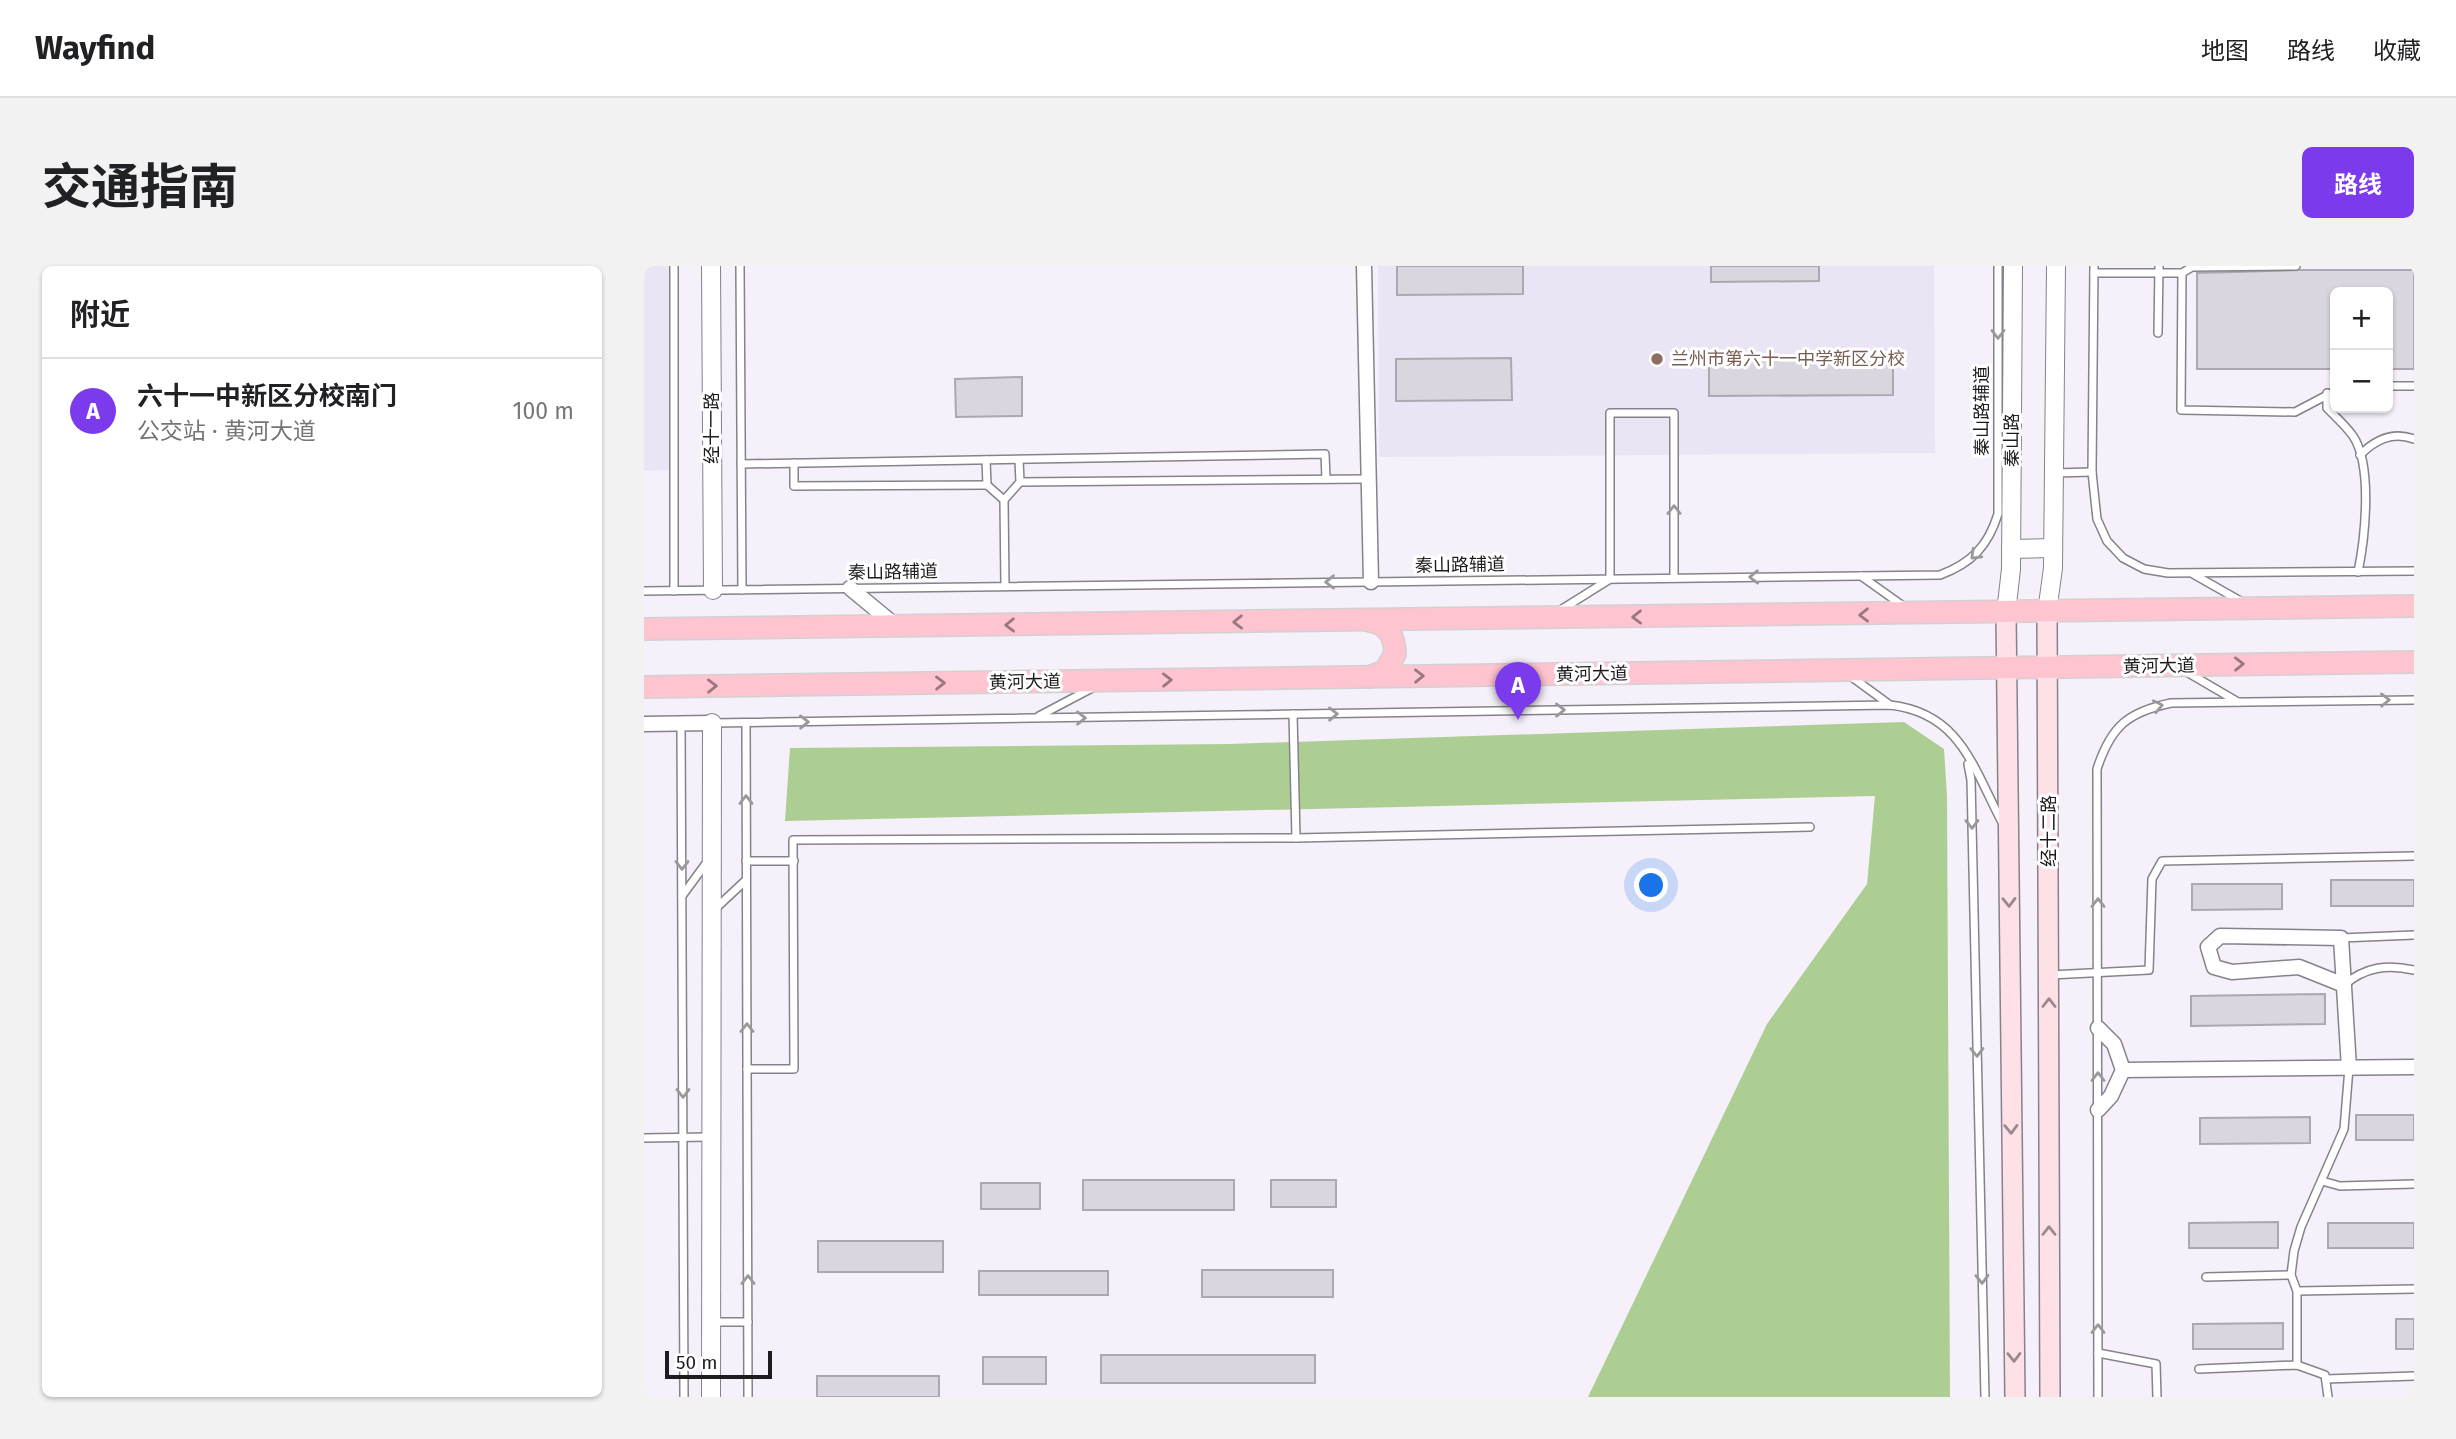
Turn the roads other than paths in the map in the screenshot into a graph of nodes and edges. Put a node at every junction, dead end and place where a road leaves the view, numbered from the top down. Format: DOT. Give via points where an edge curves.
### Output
graph roads {
  1 [pos="674,266"];
  2 [pos="711,266"];
  3 [pos="740,266"];
  4 [pos="1364,266"];
  5 [pos="1998,266"];
  6 [pos="2013,266"];
  7 [pos="2056,266"];
  8 [pos="2297,266"];
  9 [pos="2094,269"];
  10 [pos="2159,269"];
  11 [pos="2182,272"];
  12 [pos="2158,333"];
  13 [pos="2393,386"];
  14 [pos="2414,386"];
  15 [pos="2330,393"];
  16 [pos="2332,413"];
  17 [pos="2414,439"];
  18 [pos="2360,455"];
  19 [pos="986,460"];
  20 [pos="1019,460"];
  21 [pos="794,463"];
  22 [pos="741,464"];
  23 [pos="2092,472"];
  24 [pos="2054,473"];
  25 [pos="1326,479"];
  26 [pos="1369,479"];
  27 [pos="1020,482"];
  28 [pos="987,485"];
  29 [pos="1004,500"];
  30 [pos="2053,548"];
  31 [pos="2011,549"];
  32 [pos="2414,571"];
  33 [pos="2358,572"];
  34 [pos="2193,573"];
  35 [pos="1860,576"];
  36 [pos="1674,578"];
  37 [pos="1611,579"];
  38 [pos="1371,582"];
  39 [pos="1005,586"];
  40 [pos="850,589"];
  41 [pos="713,590"];
  42 [pos="742,590"];
  43 [pos="644,591"];
  44 [pos="674,591"];
  45 [pos="2414,606"];
  46 [pos="2254,609"];
  47 [pos="2047,612"];
  48 [pos="2006,613"];
  49 [pos="1915,614"];
  50 [pos="1547,619"];
  51 [pos="1368,621"];
  52 [pos="896,626"];
  53 [pos="644,629"];
  54 [pos="2414,662"];
  55 [pos="2175,665"];
  56 [pos="2049,667"];
  57 [pos="2007,668"];
  58 [pos="1842,670"];
  59 [pos="1367,677"];
  60 [pos="1106,681"];
  61 [pos="644,687"];
  62 [pos="2414,700"];
  63 [pos="2238,702"];
  64 [pos="1890,705"];
  65 [pos="1293,714"];
  66 [pos="1036,718"];
  67 [pos="712,723"];
  68 [pos="746,723"];
  69 [pos="644,724"];
  70 [pos="681,724"];
  71 [pos="1966,756"];
  72 [pos="1810,827"];
  73 [pos="2008,833"];
  74 [pos="1296,838"];
  75 [pos="712,856"];
  76 [pos="2414,856"];
  77 [pos="746,861"];
  78 [pos="794,861"];
  79 [pos="746,880"];
  80 [pos="682,896"];
  81 [pos="712,912"];
  82 [pos="2414,935"];
  83 [pos="2341,938"];
  84 [pos="2414,970"];
  85 [pos="2098,971"];
  86 [pos="2049,975"];
  87 [pos="2344,985"];
  88 [pos="2098,1028"];
  89 [pos="2414,1067"];
  90 [pos="2349,1068"];
  91 [pos="747,1069"];
  92 [pos="2123,1070"];
  93 [pos="2098,1110"];
  94 [pos="683,1137"];
  95 [pos="709,1137"];
  96 [pos="644,1138"];
  97 [pos="2322,1181"];
  98 [pos="2414,1184"];
  99 [pos="2291,1275"];
  100 [pos="2206,1277"];
  101 [pos="2414,1289"];
  102 [pos="2297,1291"];
  103 [pos="710,1322"];
  104 [pos="748,1322"];
  105 [pos="2098,1353"];
  106 [pos="2297,1365"];
  107 [pos="2199,1369"];
  108 [pos="2414,1376"];
  109 [pos="2326,1379"];
  110 [pos="684,1397"];
  111 [pos="711,1397"];
  112 [pos="748,1397"];
  113 [pos="1985,1397"];
  114 [pos="2014,1397"];
  115 [pos="2050,1397"];
  116 [pos="2098,1397"];
  117 [pos="2157,1397"];
  118 [pos="2328,1397"];
  1 -- 44 [label="lane"];
  2 -- 41 [label="street, 经十一路"];
  3 -- 22 [label="lane"];
  4 -- 26 [label="street"];
  5 -- 35 [label="lane, 秦山路辅道, one-way" via="1998,514 1991,535 1979,553 1940,575"];
  6 -- 31 [label="street, 秦山路"];
  7 -- 24 [label="street, 经十二路"];
  8 -- 11 [label="lane" via="2192,267"];
  9 -- 10 [label="lane"];
  9 -- 23 [label="lane"];
  10 -- 11 [label="lane"];
  10 -- 12 [label="lane"];
  11 -- 15 [label="lane" via="2181,410 2295,412"];
  13 -- 14 [label="lane"];
  16 -- 18 [label="lane" via="2354,438"];
  17 -- 18 [label="lane" via="2388,437 2373,442"];
  18 -- 33 [label="lane" via="2364,540"];
  19 -- 20 [label="lane"];
  19 -- 21 [label="lane"];
  19 -- 28 [label="lane"];
  20 -- 25 [label="lane" via="1325,454"];
  20 -- 27 [label="lane"];
  21 -- 22 [label="lane"];
  21 -- 28 [label="lane" via="794,486"];
  22 -- 42 [label="lane"];
  23 -- 24 [label="lane"];
  23 -- 34 [label="lane" via="2097,519 2107,541 2123,558 2144,569"];
  24 -- 30 [label="street, 经十二路"];
  25 -- 26 [label="lane"];
  25 -- 27 [label="lane"];
  26 -- 38 [label="street"];
  27 -- 29 [label="lane"];
  28 -- 29 [label="lane"];
  29 -- 39 [label="lane"];
  30 -- 31 [label="street"];
  30 -- 47 [label="street, 经十二路"];
  31 -- 48 [label="street, 秦山路"];
  32 -- 33 [label="lane"];
  33 -- 34 [label="lane"];
  34 -- 46 [label="lane"];
  35 -- 36 [label="lane, 秦山路辅道, one-way"];
  35 -- 49 [label="lane"];
  36 -- 37 [label="lane, 秦山路辅道"];
  36 -- 37 [label="lane, one-way" via="1674,413 1610,413"];
  37 -- 38 [label="lane, 秦山路辅道"];
  37 -- 50 [label="lane"];
  38 -- 39 [label="lane, 秦山路辅道, one-way"];
  39 -- 40 [label="lane, 秦山路辅道"];
  40 -- 42 [label="lane, 秦山路辅道"];
  40 -- 52 [label="street"];
  41 -- 42 [label="lane, 秦山路辅道"];
  41 -- 44 [label="lane, 秦山路辅道"];
  43 -- 44 [label="lane, 秦山路辅道"];
  45 -- 46 [label="main road"];
  46 -- 47 [label="main road"];
  47 -- 48 [label="main road"];
  47 -- 56 [label="main road, 经十二路"];
  48 -- 49 [label="main road"];
  48 -- 57 [label="main road"];
  49 -- 50 [label="main road, one-way"];
  50 -- 51 [label="main road"];
  51 -- 52 [label="main road, one-way"];
  51 -- 59 [label="main road" via="1386,627 1395,654 1385,671"];
  52 -- 53 [label="main road"];
  55 -- 54 [label="main road, 黄河大道, one-way"];
  55 -- 56 [label="main road, 黄河大道"];
  55 -- 63 [label="lane"];
  56 -- 57 [label="main road, 黄河大道"];
  56 -- 86 [label="main road, 经十二路"];
  57 -- 58 [label="main road, 黄河大道"];
  57 -- 73 [label="main road"];
  59 -- 58 [label="main road, 黄河大道, one-way"];
  58 -- 64 [label="lane"];
  60 -- 59 [label="main road, 黄河大道, one-way"];
  61 -- 60 [label="main road, 黄河大道, one-way"];
  60 -- 66 [label="lane"];
  63 -- 62 [label="lane, one-way"];
  85 -- 63 [label="lane, one-way" via="2097,769 2106,743 2122,722 2145,709 2171,703"];
  65 -- 64 [label="lane, one-way"];
  64 -- 71 [label="lane" via="1914,708 1937,718 1955,735"];
  66 -- 65 [label="lane, one-way"];
  65 -- 74 [label="lane"];
  68 -- 66 [label="lane, one-way"];
  67 -- 68 [label="lane"];
  67 -- 70 [label="street"];
  67 -- 75 [label="street"];
  77 -- 68 [label="lane, one-way"];
  69 -- 70 [label="street"];
  70 -- 80 [label="lane, one-way"];
  71 -- 73 [label="lane"];
  71 -- 113 [label="lane, one-way" via="1971,780"];
  72 -- 74 [label="lane"];
  73 -- 114 [label="main road, one-way"];
  74 -- 78 [label="lane" via="793,841"];
  75 -- 80 [label="lane"];
  75 -- 81 [label="street"];
  76 -- 85 [label="lane" via="2162,861 2152,879 2149,970"];
  77 -- 78 [label="lane"];
  77 -- 79 [label="lane"];
  78 -- 91 [label="lane" via="794,1069"];
  79 -- 81 [label="lane"];
  91 -- 79 [label="lane, one-way"];
  80 -- 94 [label="lane, one-way"];
  81 -- 95 [label="street"];
  82 -- 83 [label="lane"];
  83 -- 87 [label="street"];
  83 -- 87 [label="street" via="2220,936 2208,953 2214,967 2232,972 2299,967"];
  84 -- 87 [label="lane" via="2361,971"];
  85 -- 86 [label="lane"];
  85 -- 88 [label="lane"];
  115 -- 86 [label="main road, 经十二路, one-way"];
  87 -- 90 [label="street"];
  88 -- 92 [label="street" via="2114,1044"];
  93 -- 88 [label="lane, one-way"];
  89 -- 90 [label="street"];
  90 -- 92 [label="street"];
  90 -- 97 [label="lane" via="2344,1129"];
  104 -- 91 [label="lane, one-way"];
  92 -- 93 [label="street" via="2111,1096"];
  105 -- 93 [label="lane, one-way"];
  94 -- 95 [label="lane"];
  94 -- 96 [label="lane"];
  94 -- 110 [label="lane"];
  95 -- 103 [label="street"];
  97 -- 98 [label="lane" via="2340,1186"];
  97 -- 99 [label="lane" via="2301,1227"];
  99 -- 100 [label="lane"];
  99 -- 102 [label="lane"];
  101 -- 102 [label="lane"];
  102 -- 106 [label="lane"];
  103 -- 104 [label="lane"];
  103 -- 111 [label="street"];
  104 -- 112 [label="lane"];
  105 -- 116 [label="lane"];
  105 -- 117 [label="lane" via="2156,1364"];
  106 -- 107 [label="lane"];
  106 -- 109 [label="lane"];
  108 -- 109 [label="lane"];
  109 -- 118 [label="lane"];
}
